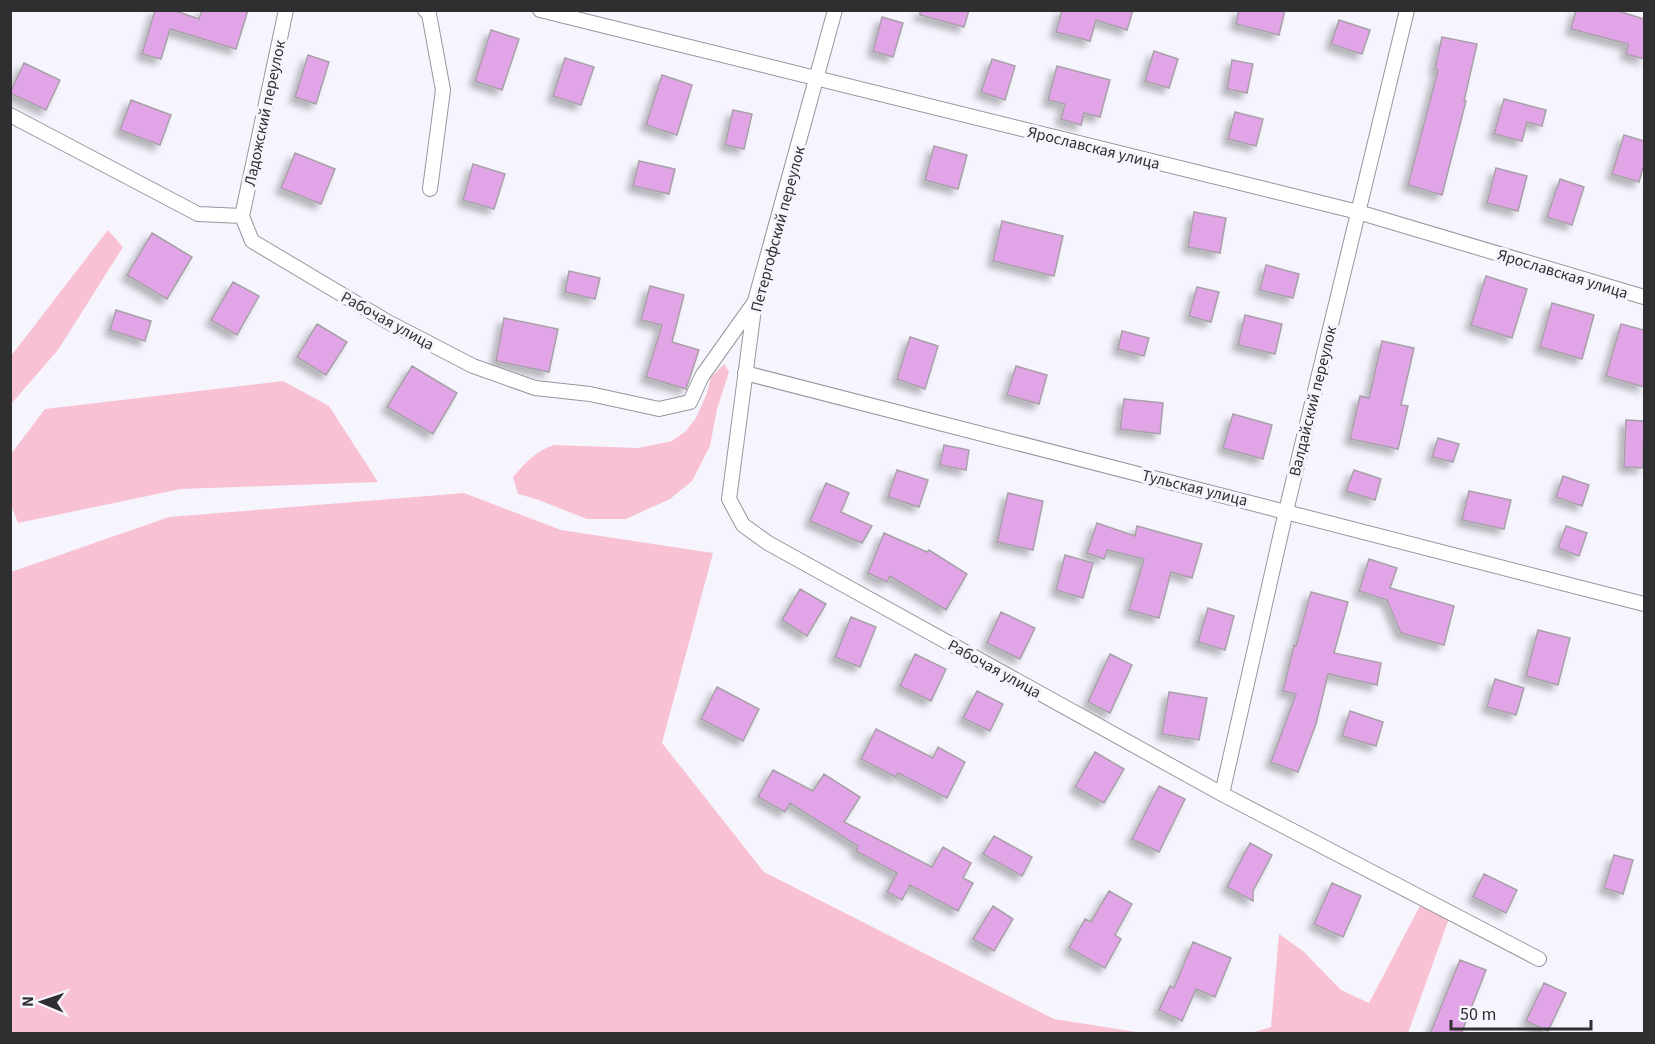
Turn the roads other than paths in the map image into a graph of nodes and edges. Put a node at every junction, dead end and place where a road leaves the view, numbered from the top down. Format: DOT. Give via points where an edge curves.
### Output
graph roads {
  1 [pos="286,10"];
  2 [pos="425,10"];
  3 [pos="540,10"];
  4 [pos="835,10"];
  5 [pos="1407,10"];
  6 [pos="818,79"];
  7 [pos="10,115"];
  8 [pos="430,189"];
  9 [pos="1358,212"];
  10 [pos="242,216"];
  11 [pos="1644,297"];
  12 [pos="755,301"];
  13 [pos="745,373"];
  14 [pos="1286,511"];
  15 [pos="768,543"];
  16 [pos="1644,604"];
  17 [pos="1222,794"];
  18 [pos="1539,959"];
  1 -- 10 [label="street, Ладожский переулок"];
  2 -- 8 [label="street" via="429,14 443,90"];
  3 -- 6 [label="street, Ярославская улица"];
  4 -- 6 [label="street, Петергофский переулок"];
  5 -- 9 [label="street, Валдайский переулок"];
  6 -- 9 [label="street, Ярославская улица"];
  6 -- 12 [label="street, Петергофский переулок"];
  7 -- 10 [label="street" via="198,214"];
  9 -- 11 [label="street, Ярославская улица"];
  9 -- 14 [label="street, Валдайский переулок"];
  10 -- 12 [label="street, Рабочая улица" via="252,241 388,322 473,366 535,388 590,394 659,409 690,402 702,376"];
  12 -- 13 [label="street, Петергофский переулок"];
  13 -- 14 [label="street, Тульская улица"];
  13 -- 15 [label="street, Петергофский переулок" via="729,498 743,525"];
  14 -- 16 [label="street, Тульская улица"];
  14 -- 17 [label="street, Валдайский переулок"];
  15 -- 17 [label="street, Рабочая улица"];
  17 -- 18 [label="street, Рабочая улица"];
}
